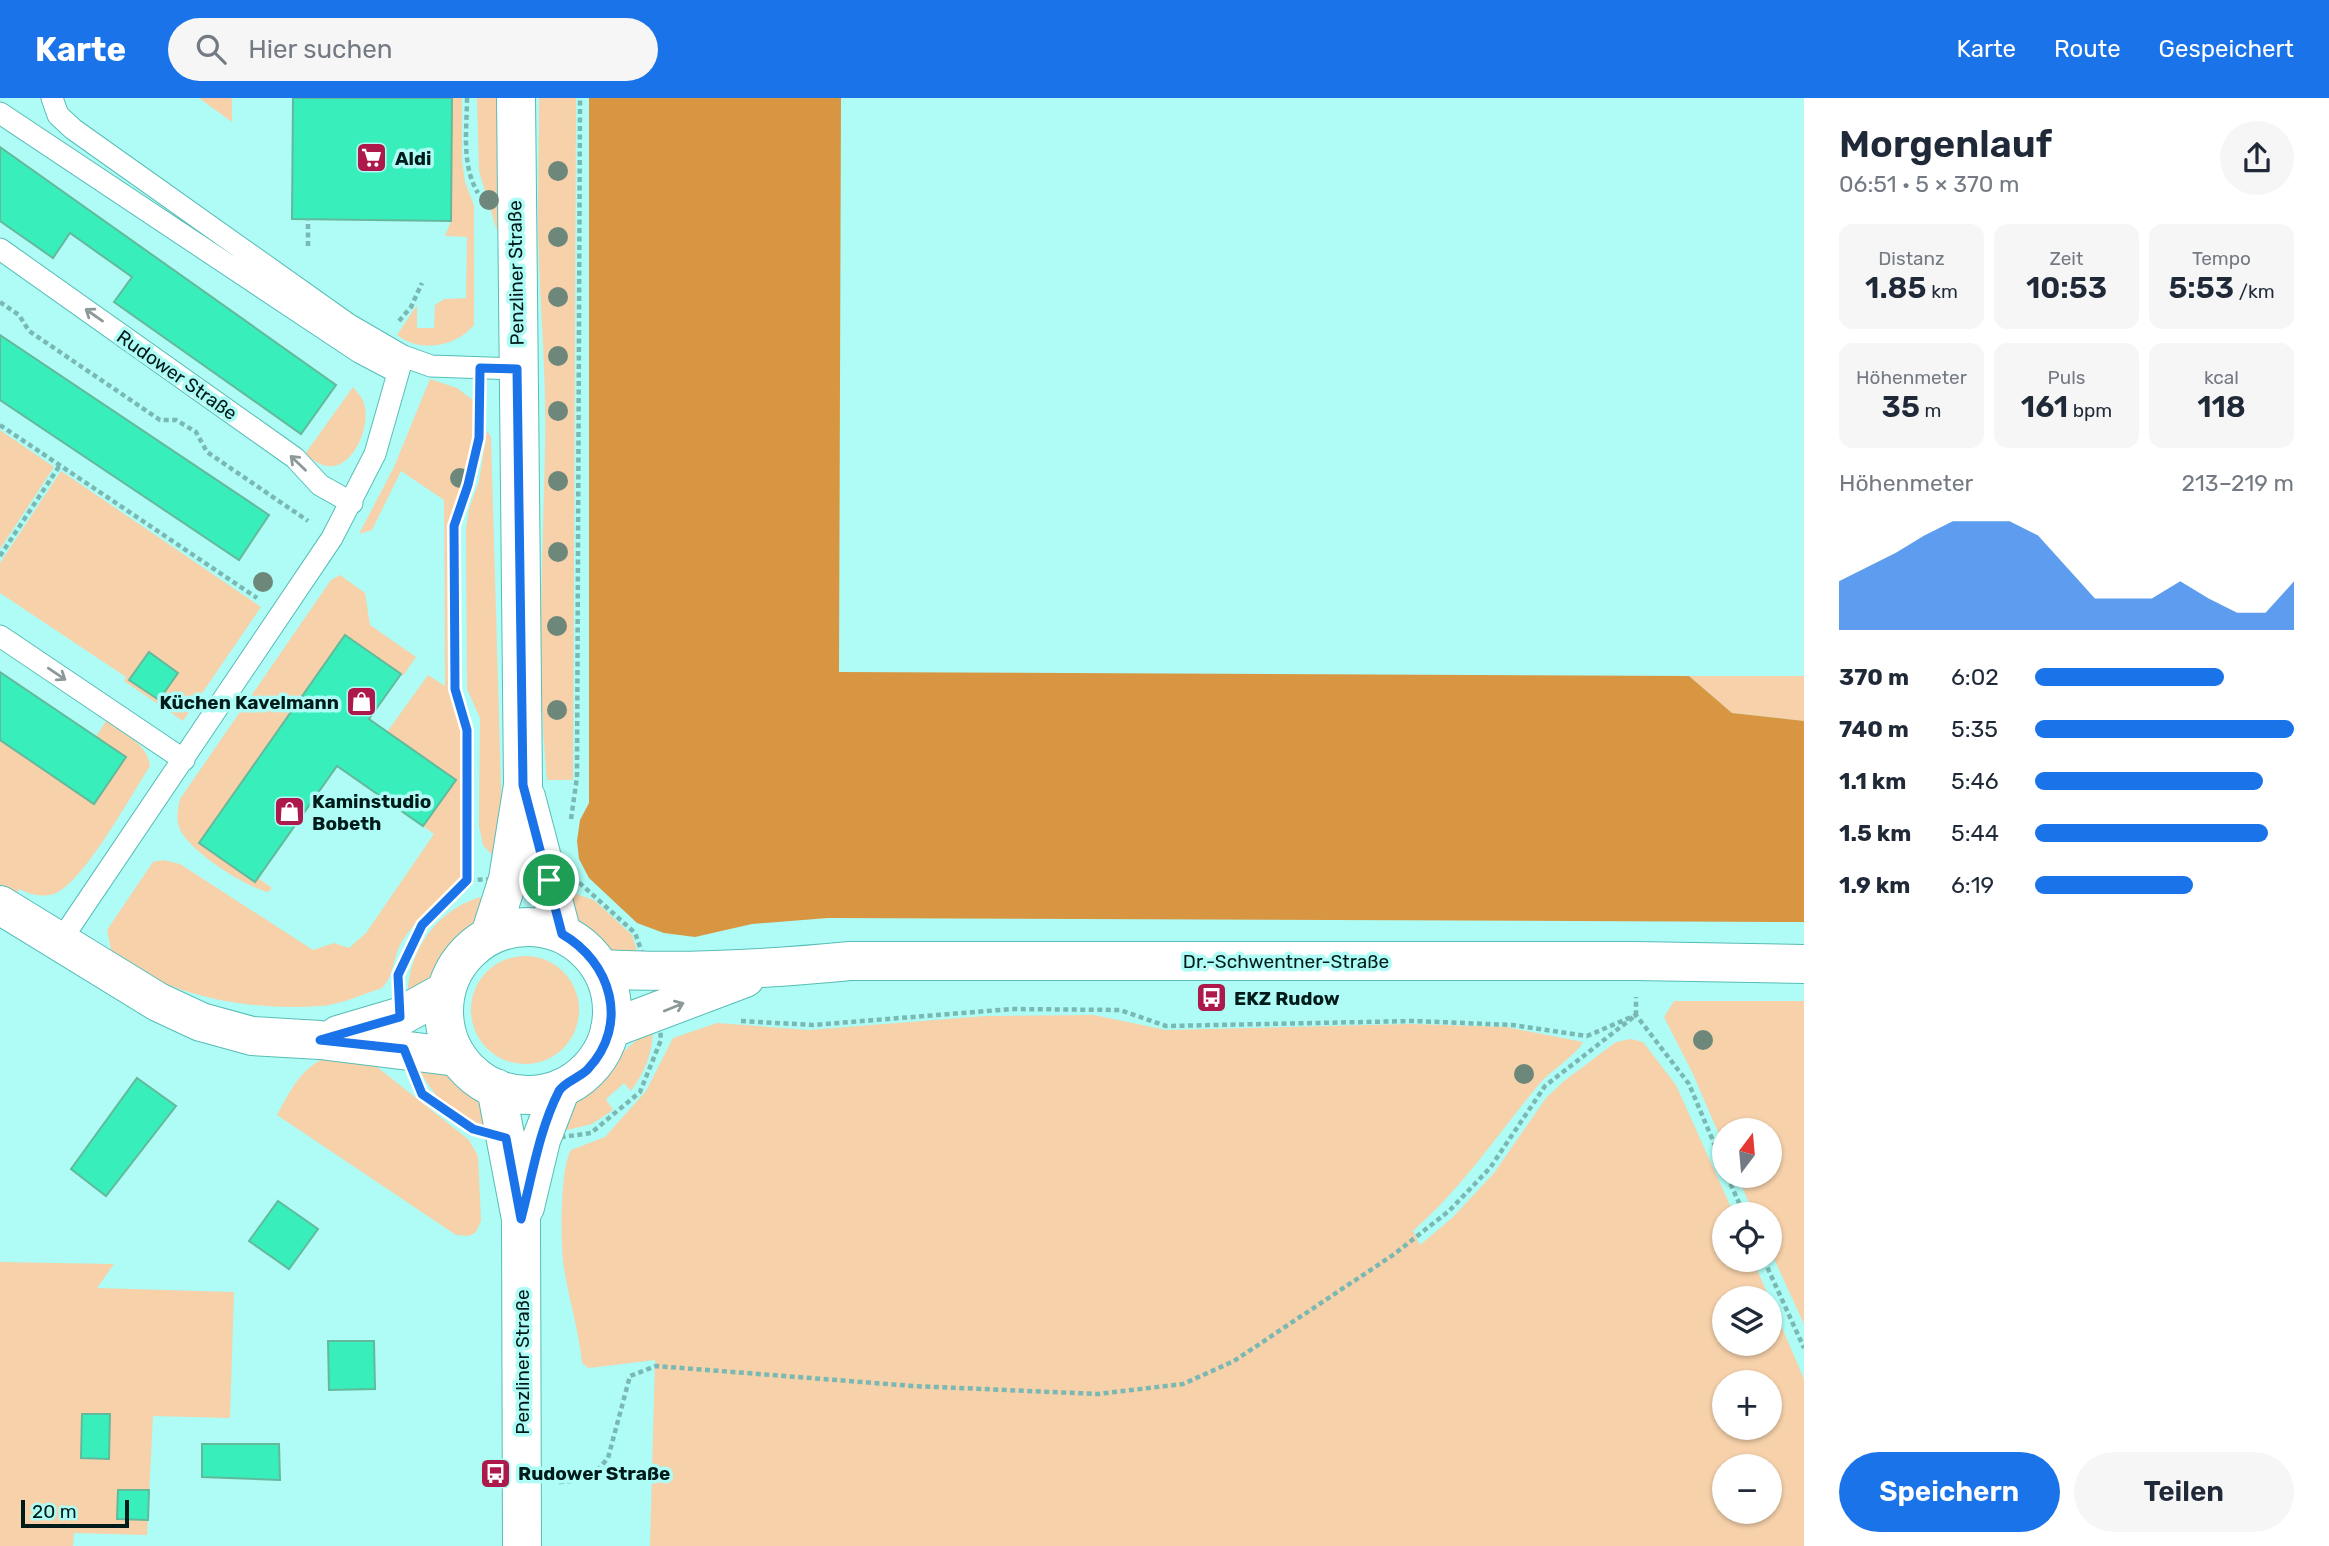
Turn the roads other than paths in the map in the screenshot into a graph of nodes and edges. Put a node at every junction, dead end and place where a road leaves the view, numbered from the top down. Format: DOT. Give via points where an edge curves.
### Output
graph roads {
  1 [pos="52,98"];
  2 [pos="516,98"];
  3 [pos="0,113"];
  4 [pos="0,249"];
  5 [pos="395,358"];
  6 [pos="517,369"];
  7 [pos="352,503"];
  8 [pos="0,636"];
  9 [pos="184,760"];
  10 [pos="523,785"];
  11 [pos="0,905"];
  12 [pos="562,934"];
  13 [pos="490,935"];
  14 [pos="59,943"];
  15 [pos="1804,964"];
  16 [pos="601,969"];
  17 [pos="768,969"];
  18 [pos="446,991"];
  19 [pos="610,1029"];
  20 [pos="402,1033"];
  21 [pos="457,1057"];
  22 [pos="496,1088"];
  23 [pos="561,1088"];
  24 [pos="524,1139"];
  25 [pos="522,1546"];
  1 -- 5 [label="lane" via="58,115 73,130"];
  2 -- 6 [label="main road, Penzliner Straße"];
  3 -- 5 [label="lane" via="359,352"];
  7 -- 4 [label="lane, Rudower Straße, one-way" via="320,485 295,458"];
  5 -- 6 [label="lane" via="431,366"];
  5 -- 7 [label="lane" via="375,454"];
  6 -- 10 [label="main road, Penzliner Straße"];
  7 -- 9 [label="lane"];
  8 -- 9 [label="lane, one-way"];
  9 -- 14 [label="lane"];
  10 -- 12 [label="main road, Penzliner Straße" via="564,875"];
  10 -- 13 [label="main road, Penzliner Straße" via="508,879"];
  11 -- 14 [label="main road"];
  12 -- 13 [label="main road" via="537,927"];
  12 -- 16 [label="main road" via="587,951"];
  13 -- 18 [label="main road" via="459,962"];
  14 -- 20 [label="main road" via="158,1002 201,1022 252,1036 320,1040"];
  15 -- 17 [label="main road, Dr.-Schwentner-Straße" via="850,961"];
  16 -- 17 [label="main road, Dr.-Schwentner-Straße"];
  16 -- 19 [label="main road" via="611,1000"];
  19 -- 17 [label="main road, Dr.-Schwentner-Straße, one-way"];
  18 -- 20 [label="main road"];
  18 -- 21 [label="main road" via="445,1024"];
  19 -- 23 [label="main road" via="589,1069"];
  20 -- 21 [label="main road"];
  21 -- 22 [label="main road" via="472,1074"];
  22 -- 23 [label="main road" via="526,1094"];
  22 -- 24 [label="main road, Penzliner Straße"];
  23 -- 24 [label="main road"];
  24 -- 25 [label="main road, Penzliner Straße"];
}
